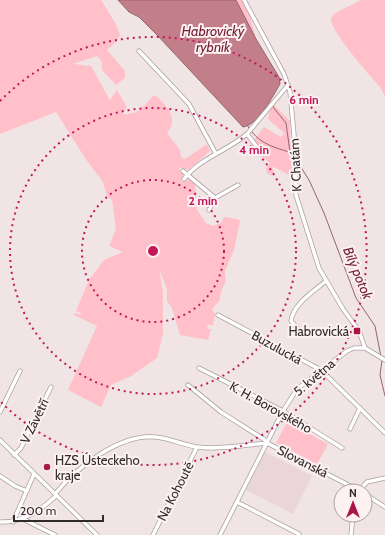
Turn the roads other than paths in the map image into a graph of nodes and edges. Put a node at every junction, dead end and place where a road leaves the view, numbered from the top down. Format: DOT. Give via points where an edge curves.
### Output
graph roads {
  1 [pos="244,0"];
  2 [pos="139,51"];
  3 [pos="288,86"];
  4 [pos="247,134"];
  5 [pos="257,147"];
  6 [pos="216,154"];
  7 [pos="183,171"];
  8 [pos="187,175"];
  9 [pos="184,179"];
  10 [pos="238,186"];
  11 [pos="215,198"];
  12 [pos="209,210"];
  13 [pos="326,281"];
  14 [pos="218,315"];
  15 [pos="298,329"];
  16 [pos="365,348"];
  17 [pos="385,354"];
  18 [pos="382,358"];
  19 [pos="199,368"];
  20 [pos="321,370"];
  21 [pos="20,371"];
  22 [pos="188,386"];
  23 [pos="51,387"];
  24 [pos="360,408"];
  25 [pos="283,411"];
  26 [pos="0,412"];
  27 [pos="350,428"];
  28 [pos="385,433"];
  29 [pos="0,440"];
  30 [pos="267,443"];
  31 [pos="197,447"];
  32 [pos="342,448"];
  33 [pos="14,455"];
  34 [pos="34,474"];
  35 [pos="0,476"];
  36 [pos="385,478"];
  37 [pos="344,483"];
  38 [pos="366,483"];
  39 [pos="27,490"];
  40 [pos="56,495"];
  41 [pos="373,499"];
  42 [pos="237,502"];
  43 [pos="385,507"];
  44 [pos="23,519"];
  45 [pos="0,522"];
  46 [pos="13,522"];
  47 [pos="352,523"];
  48 [pos="290,530"];
  49 [pos="46,533"];
  50 [pos="298,534"];
  51 [pos="55,535"];
  52 [pos="97,535"];
  53 [pos="153,535"];
  54 [pos="221,535"];
  55 [pos="288,535"];
  56 [pos="351,535"];
  1 -- 3 [label="street, K Chatám"];
  2 -- 6 [label="street" via="189,104"];
  3 -- 4 [label="street"];
  3 -- 13 [label="street, K Chatám" via="294,135 296,195 319,268"];
  4 -- 5 [label="street"];
  4 -- 6 [label="street"];
  6 -- 8 [label="street" via="199,163"];
  7 -- 8 [label="street"];
  8 -- 9 [label="street"];
  8 -- 11 [label="street"];
  10 -- 11 [label="street"];
  11 -- 12 [label="street"];
  13 -- 15 [label="street" via="292,314 291,321"];
  13 -- 16 [label="street, K Chatám" via="359,331"];
  14 -- 20 [label="street, Buzulucká"];
  16 -- 18 [label="street"];
  16 -- 20 [label="street, 5. května" via="347,351"];
  17 -- 18 [label="street"];
  19 -- 25 [label="street, K. H. Borovského"];
  20 -- 24 [label="street, Buzulucká"];
  20 -- 25 [label="street, 5. května" via="294,392"];
  21 -- 26 [label="street"];
  22 -- 30 [label="street"];
  23 -- 33 [label="street, V Závětří"];
  24 -- 27 [label="street"];
  24 -- 28 [label="street, Buzulucká"];
  25 -- 30 [label="street, 5. května"];
  25 -- 32 [label="street, K. H. Borovského"];
  29 -- 33 [label="street"];
  30 -- 31 [label="street"];
  30 -- 37 [label="street, Slovanská"];
  30 -- 42 [label="street, 5. května"];
  31 -- 40 [label="street" via="156,437 136,439 108,450 81,468 64,483"];
  31 -- 53 [label="street, Na Kohoutě"];
  33 -- 34 [label="street"];
  34 -- 39 [label="street"];
  34 -- 40 [label="street"];
  35 -- 39 [label="street"];
  36 -- 38 [label="street"];
  39 -- 46 [label="street"];
  40 -- 44 [label="street"];
  40 -- 52 [label="street"];
  41 -- 43 [label="street"];
  42 -- 48 [label="street"];
  42 -- 54 [label="street, 5. května"];
  44 -- 46 [label="street"];
  44 -- 49 [label="street"];
  45 -- 46 [label="street"];
  47 -- 56 [label="street"];
  48 -- 50 [label="street"];
  48 -- 55 [label="street"];
  49 -- 51 [label="street"];
}
